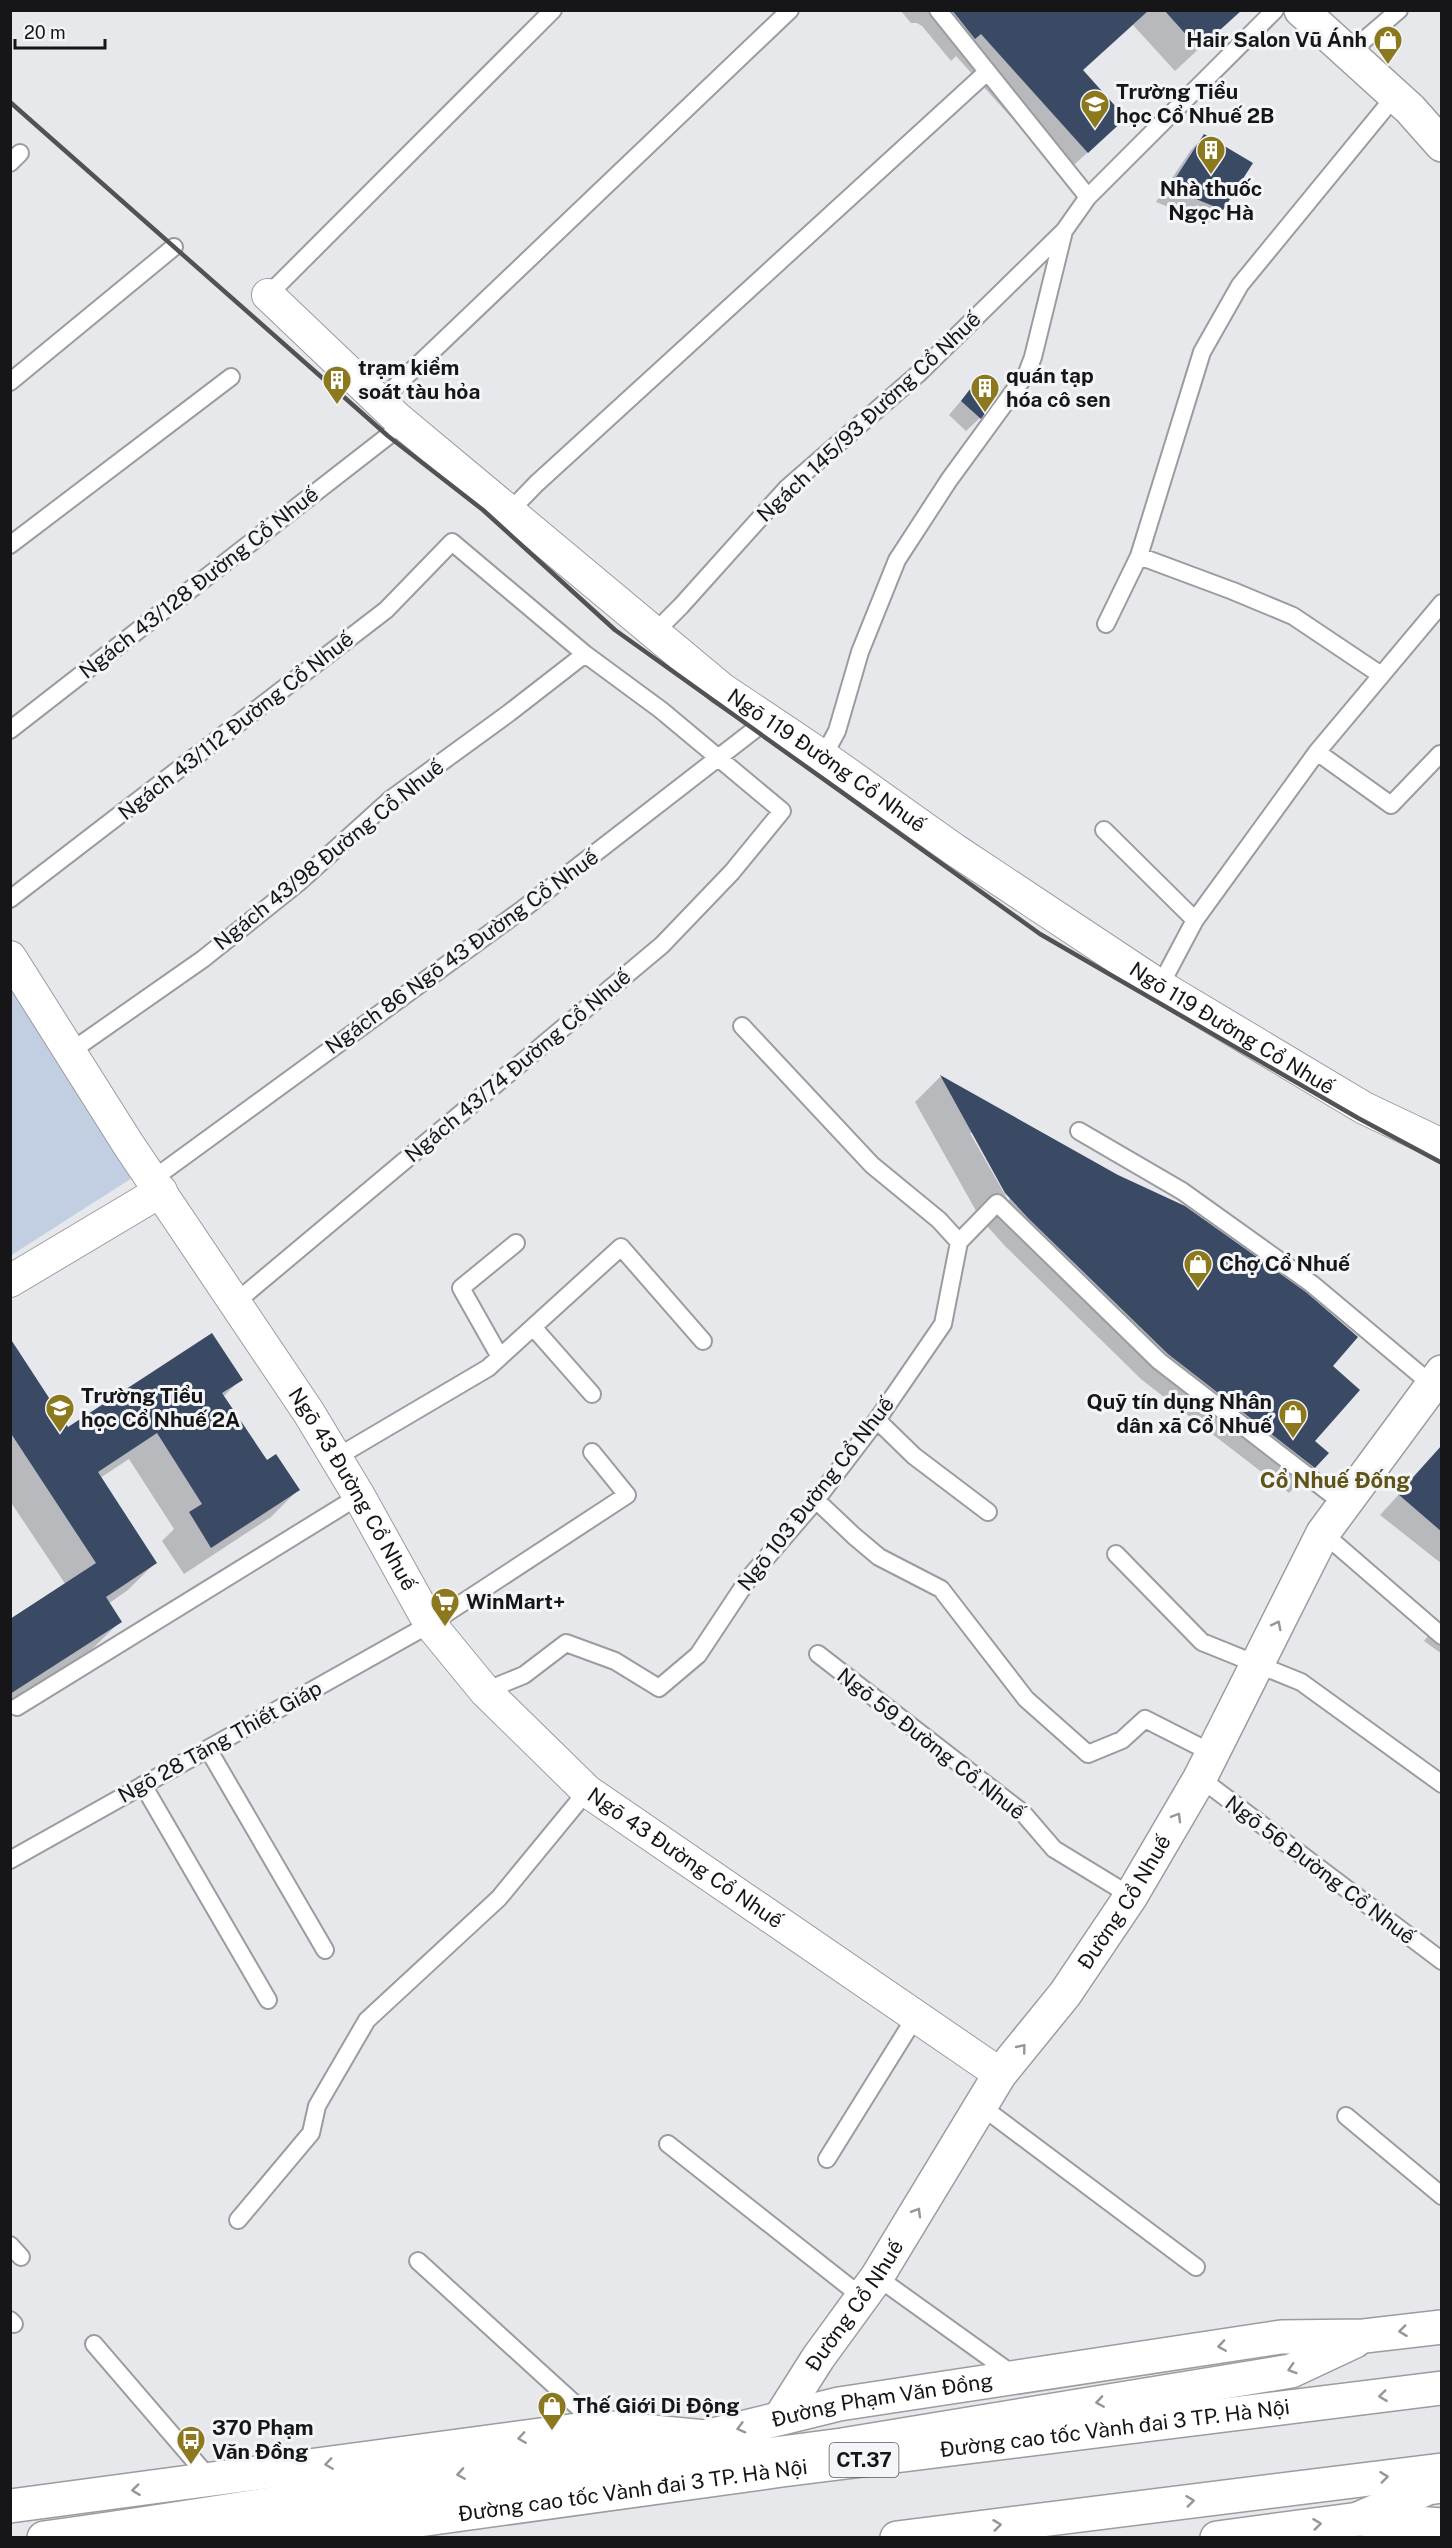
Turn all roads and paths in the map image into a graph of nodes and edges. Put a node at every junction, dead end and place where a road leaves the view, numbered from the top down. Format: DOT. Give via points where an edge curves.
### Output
graph roads {
  1 [pos="553,10"];
  2 [pos="790,10"];
  3 [pos="938,10"];
  4 [pos="1275,10"];
  5 [pos="1301,10"];
  6 [pos="1399,10"];
  7 [pos="1349,53"];
  8 [pos="987,72"];
  9 [pos="1395,96"];
  10 [pos="1442,145"];
  11 [pos="1088,197"];
  12 [pos="1064,231"];
  13 [pos="174,247"];
  14 [pos="268,296"];
  15 [pos="231,377"];
  16 [pos="10,382"];
  17 [pos="380,402"];
  18 [pos="387,436"];
  19 [pos="509,512"];
  20 [pos="10,545"];
  21 [pos="1139,556"];
  22 [pos="1442,603"];
  23 [pos="1106,624"];
  24 [pos="634,626"];
  25 [pos="585,654"];
  26 [pos="1381,675"];
  27 [pos="767,720"];
  28 [pos="10,730"];
  29 [pos="1317,752"];
  30 [pos="1440,754"];
  31 [pos="823,757"];
  32 [pos="720,758"];
  33 [pos="1104,831"];
  34 [pos="10,899"];
  35 [pos="1195,920"];
  36 [pos="10,957"];
  37 [pos="1160,986"];
  38 [pos="742,1026"];
  39 [pos="70,1052"];
  40 [pos="1078,1131"];
  41 [pos="1442,1145"];
  42 [pos="157,1185"];
  43 [pos="959,1242"];
  44 [pos="516,1243"];
  45 [pos="10,1281"];
  46 [pos="236,1302"];
  47 [pos="533,1328"];
  48 [pos="703,1341"];
  49 [pos="500,1357"];
  50 [pos="1438,1383"];
  51 [pos="592,1394"];
  52 [pos="877,1420"];
  53 [pos="592,1452"];
  54 [pos="337,1458"];
  55 [pos="359,1496"];
  56 [pos="816,1500"];
  57 [pos="1344,1504"];
  58 [pos="988,1512"];
  59 [pos="1323,1533"];
  60 [pos="1116,1554"];
  61 [pos="430,1624"];
  62 [pos="1442,1636"];
  63 [pos="818,1654"];
  64 [pos="1257,1664"];
  65 [pos="485,1691"];
  66 [pos="17,1707"];
  67 [pos="208,1749"];
  68 [pos="1206,1766"];
  69 [pos="1442,1784"];
  70 [pos="143,1785"];
  71 [pos="587,1791"];
  72 [pos="10,1860"];
  73 [pos="1131,1896"];
  74 [pos="325,1950"];
  75 [pos="1442,1961"];
  76 [pos="268,2000"];
  77 [pos="916,2016"];
  78 [pos="1000,2074"];
  79 [pos="981,2106"];
  80 [pos="1346,2116"];
  81 [pos="668,2144"];
  82 [pos="827,2159"];
  83 [pos="1442,2196"];
  84 [pos="238,2220"];
  85 [pos="418,2262"];
  86 [pos="1196,2267"];
  87 [pos="869,2287"];
  88 [pos="1442,2327"];
  89 [pos="1364,2336"];
  90 [pos="94,2344"];
  91 [pos="1016,2377"];
  92 [pos="1442,2388"];
  93 [pos="780,2418"];
  94 [pos="600,2427"];
  95 [pos="705,2437"];
  96 [pos="1442,2470"];
  97 [pos="212,2481"];
  98 [pos="1442,2486"];
  99 [pos="10,2506"];
  100 [pos="1359,2519"];
  101 [pos="1442,2525"];
  102 [pos="1253,2535"];
  103 [pos="44,2538"];
  104 [pos="155,2538"];
  105 [pos="288,2538"];
  106 [pos="897,2538"];
  107 [pos="1217,2538"];
  1 -- 14 [label="lane"];
  2 -- 17 [label="lane"];
  3 -- 8 [label="lane"];
  4 -- 11 [label="lane"];
  5 -- 7 [label="main road"];
  6 -- 7 [label="lane"];
  7 -- 9 [label="main road"];
  8 -- 11 [label="lane"];
  8 -- 19 [label="lane"];
  9 -- 10 [label="main road"];
  9 -- 21 [label="lane" via="1239,285 1202,352"];
  11 -- 12 [label="lane"];
  12 -- 24 [label="lane, Ngách 145/93 Đường Cổ Nhuế" via="918,374"];
  12 -- 31 [label="lane" via="1027,373 897,560 860,651 837,731"];
  13 -- 16 [label="lane"];
  14 -- 17 [label="street, Ngõ 119 Đường Cổ Nhuế"];
  15 -- 20 [label="lane"];
  17 -- 19 [label="street, Ngõ 119 Đường Cổ Nhuế"];
  18 -- 28 [label="lane, Ngách 43/128 Đường Cổ Nhuế"];
  19 -- 24 [label="street, Ngõ 119 Đường Cổ Nhuế"];
  21 -- 23 [label="lane"];
  21 -- 26 [label="lane" via="1293,616"];
  22 -- 26 [label="lane"];
  24 -- 27 [label="street, Ngõ 119 Đường Cổ Nhuế" via="698,679"];
  25 -- 32 [label="lane"];
  25 -- 34 [label="lane, Ngách 43/112 Đường Cổ Nhuế" via="452,542 386,610"];
  25 -- 39 [label="lane, Ngách 43/98 Đường Cổ Nhuế" via="391,799 298,883 203,959"];
  26 -- 29 [label="lane"];
  27 -- 31 [label="street, Ngõ 119 Đường Cổ Nhuế"];
  27 -- 32 [label="lane, Ngách 86 Ngõ 43 Đường Cổ Nhuế"];
  29 -- 30 [label="lane" via="1391,805"];
  29 -- 35 [label="lane"];
  31 -- 37 [label="street, Ngõ 119 Đường Cổ Nhuế"];
  32 -- 42 [label="lane, Ngách 86 Ngõ 43 Đường Cổ Nhuế"];
  32 -- 46 [label="lane, Ngách 43/74 Đường Cổ Nhuế" via="782,811 732,872 662,945"];
  33 -- 35 [label="lane"];
  35 -- 37 [label="lane"];
  36 -- 39 [label="street, Ngõ 43 Đường Cổ Nhuế"];
  37 -- 41 [label="street, Ngõ 119 Đường Cổ Nhuế" via="1364,1108"];
  38 -- 43 [label="lane" via="872,1165 939,1220"];
  39 -- 42 [label="street, Ngõ 43 Đường Cổ Nhuế"];
  40 -- 50 [label="lane" via="1182,1191 1312,1284"];
  42 -- 45 [label="street"];
  42 -- 46 [label="street, Ngõ 43 Đường Cổ Nhuế"];
  43 -- 52 [label="lane, Ngõ 103 Đường Cổ Nhuế" via="943,1324"];
  43 -- 57 [label="lane" via="997,1203 1159,1361"];
  44 -- 49 [label="lane" via="460,1288"];
  46 -- 54 [label="street, Ngõ 43 Đường Cổ Nhuế"];
  47 -- 48 [label="lane" via="621,1247"];
  47 -- 49 [label="lane"];
  47 -- 51 [label="lane"];
  49 -- 54 [label="lane" via="488,1368"];
  50 -- 57 [label="main road, Đường Cổ Nhuế"];
  52 -- 56 [label="lane, Ngõ 103 Đường Cổ Nhuế"];
  52 -- 58 [label="lane" via="914,1456"];
  53 -- 61 [label="lane, Ngõ 28 Tăng Thiết Giáp" via="627,1495"];
  54 -- 55 [label="street, Ngõ 43 Đường Cổ Nhuế"];
  55 -- 61 [label="street, Ngõ 43 Đường Cổ Nhuế"];
  55 -- 66 [label="lane"];
  56 -- 65 [label="lane, Ngõ 103 Đường Cổ Nhuế" via="749,1578 699,1654 658,1688 615,1661 566,1643 524,1675"];
  56 -- 68 [label="lane, Ngõ 56 Đường Cổ Nhuế" via="879,1557 941,1588 1026,1698 1088,1754 1122,1740 1145,1719"];
  57 -- 59 [label="main road, Đường Cổ Nhuế"];
  59 -- 62 [label="lane"];
  64 -- 59 [label="main road, Đường Cổ Nhuế, one-way"];
  60 -- 64 [label="lane" via="1202,1642"];
  61 -- 65 [label="street, Ngõ 43 Đường Cổ Nhuế"];
  61 -- 67 [label="lane, Ngõ 28 Tăng Thiết Giáp"];
  63 -- 73 [label="lane, Ngõ 59 Đường Cổ Nhuế" via="1023,1813 1054,1849"];
  64 -- 68 [label="main road, Đường Cổ Nhuế"];
  64 -- 69 [label="lane" via="1301,1682"];
  65 -- 71 [label="street, Ngõ 43 Đường Cổ Nhuế"];
  67 -- 70 [label="lane, Ngõ 28 Tăng Thiết Giáp"];
  67 -- 74 [label="lane"];
  73 -- 68 [label="main road, Đường Cổ Nhuế, one-way"];
  68 -- 75 [label="lane, Ngõ 56 Đường Cổ Nhuế"];
  70 -- 72 [label="lane, Ngõ 28 Tăng Thiết Giáp"];
  70 -- 76 [label="lane"];
  71 -- 77 [label="street, Ngõ 43 Đường Cổ Nhuế"];
  71 -- 84 [label="lane" via="499,1898 367,2020 317,2106 311,2133"];
  78 -- 73 [label="main road, Đường Cổ Nhuế, one-way" via="1065,1994"];
  77 -- 78 [label="street, Ngõ 43 Đường Cổ Nhuế"];
  77 -- 82 [label="lane"];
  78 -- 79 [label="main road, Đường Cổ Nhuế"];
  79 -- 86 [label="lane"];
  87 -- 79 [label="main road, Đường Cổ Nhuế, one-way"];
  80 -- 83 [label="lane"];
  81 -- 87 [label="lane"];
  85 -- 94 [label="lane"];
  87 -- 91 [label="lane"];
  87 -- 93 [label="main road, Đường Cổ Nhuế"];
  88 -- 89 [label="main road, Đường Phạm Văn Đồng, one-way"];
  89 -- 91 [label="main road, Đường Phạm Văn Đồng, one-way" via="1281,2337"];
  89 -- 104 [label="main road, Đường Phạm Văn Đồng, one-way" via="1291,2371 842,2445"];
  90 -- 97 [label="lane"];
  91 -- 93 [label="main road, Đường Phạm Văn Đồng" via="839,2404"];
  92 -- 105 [label="main road, Đường cao tốc Vành đai 3 TP. Hà Nội / CT.37, one-way" via="782,2470"];
  93 -- 95 [label="main road, Đường Phạm Văn Đồng, one-way"];
  94 -- 95 [label="main road, Đường Phạm Văn Đồng"];
  94 -- 97 [label="main road, Đường Phạm Văn Đồng, one-way"];
  95 -- 103 [label="main road, one-way"];
  106 -- 96 [label="main road, one-way"];
  97 -- 99 [label="main road, Đường Phạm Văn Đồng, one-way"];
  98 -- 100 [label="main road" via="1428,2488"];
  100 -- 101 [label="main road"];
  102 -- 100 [label="main road, one-way"];
  102 -- 107 [label="main road"];
}
